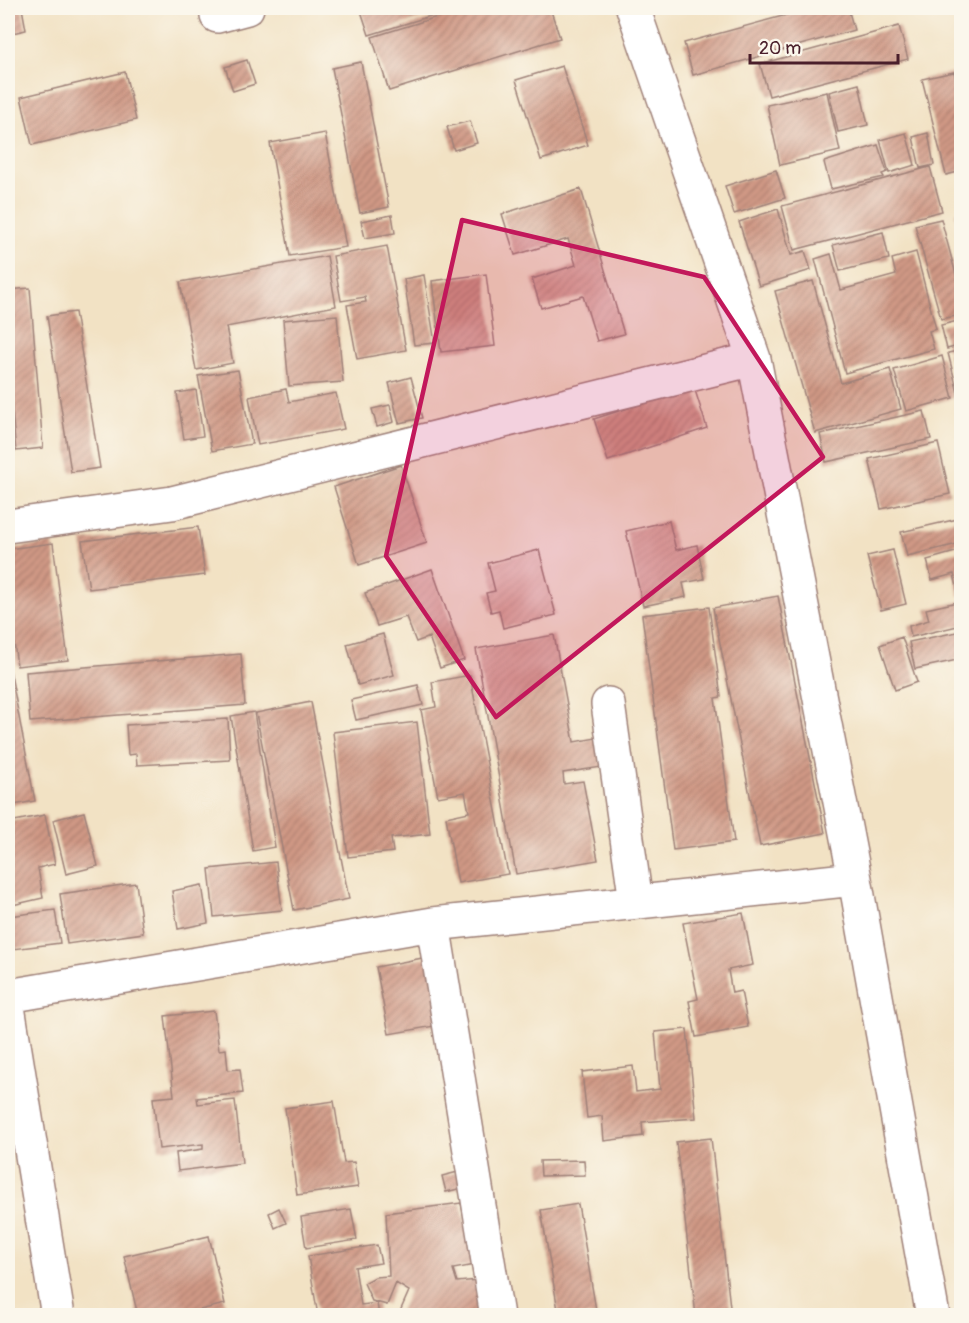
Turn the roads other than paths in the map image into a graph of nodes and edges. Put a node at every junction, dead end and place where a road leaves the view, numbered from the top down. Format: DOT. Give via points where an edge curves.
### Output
graph roads {
  1 [pos="633,8"];
  2 [pos="754,359"];
  3 [pos="8,526"];
  4 [pos="608,704"];
  5 [pos="855,879"];
  6 [pos="636,902"];
  7 [pos="433,924"];
  8 [pos="8,996"];
  9 [pos="8,1007"];
  10 [pos="58,1316"];
  11 [pos="496,1316"];
  12 [pos="933,1316"];
  1 -- 2 [label="street"];
  2 -- 3 [label="street" via="172,503"];
  2 -- 5 [label="street"];
  4 -- 6 [label="street"];
  5 -- 6 [label="street"];
  5 -- 12 [label="street"];
  6 -- 7 [label="street"];
  7 -- 8 [label="street"];
  7 -- 11 [label="street"];
  9 -- 10 [label="street"];
}
